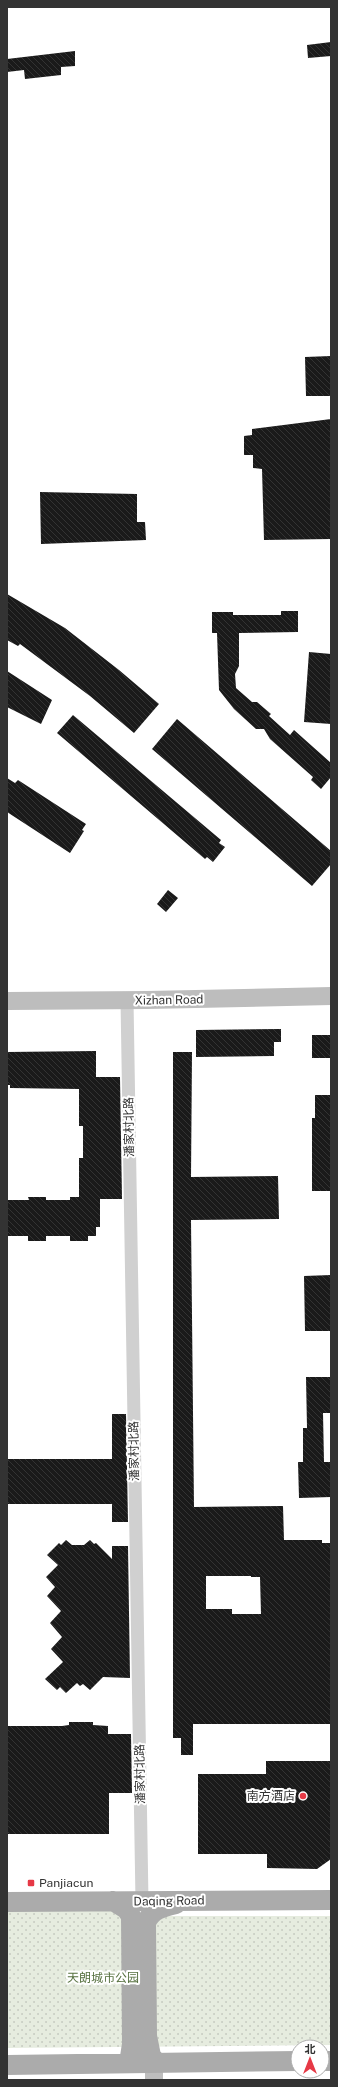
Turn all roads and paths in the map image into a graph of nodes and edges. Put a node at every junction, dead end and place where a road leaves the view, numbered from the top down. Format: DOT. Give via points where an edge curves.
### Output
graph roads {
  1 [pos="331,996"];
  2 [pos="127,1000"];
  3 [pos="7,1001"];
  4 [pos="189,1900"];
  5 [pos="331,1900"];
  6 [pos="113,1901"];
  7 [pos="142,1901"];
  8 [pos="7,1902"];
  9 [pos="290,2062"];
  10 [pos="126,2063"];
  11 [pos="7,2066"];
  12 [pos="155,2069"];
  1 -- 2 [label="street, Xizhan Road"];
  2 -- 3 [label="street, Xizhan Road"];
  2 -- 7 [label="street, 潘家村北路"];
  4 -- 5 [label="main road, Daqing Road"];
  4 -- 7 [label="main road, Daqing Road"];
  4 -- 12 [label="main road" via="161,1908 149,1916 146,1923 147,2036"];
  6 -- 7 [label="main road, Daqing Road"];
  6 -- 8 [label="main road, Daqing Road"];
  6 -- 10 [label="main road" via="120,1904 131,1916 132,2044 130,2057"];
  9 -- 12 [label="main road"];
  10 -- 11 [label="main road"];
  10 -- 12 [label="main road"];
}
